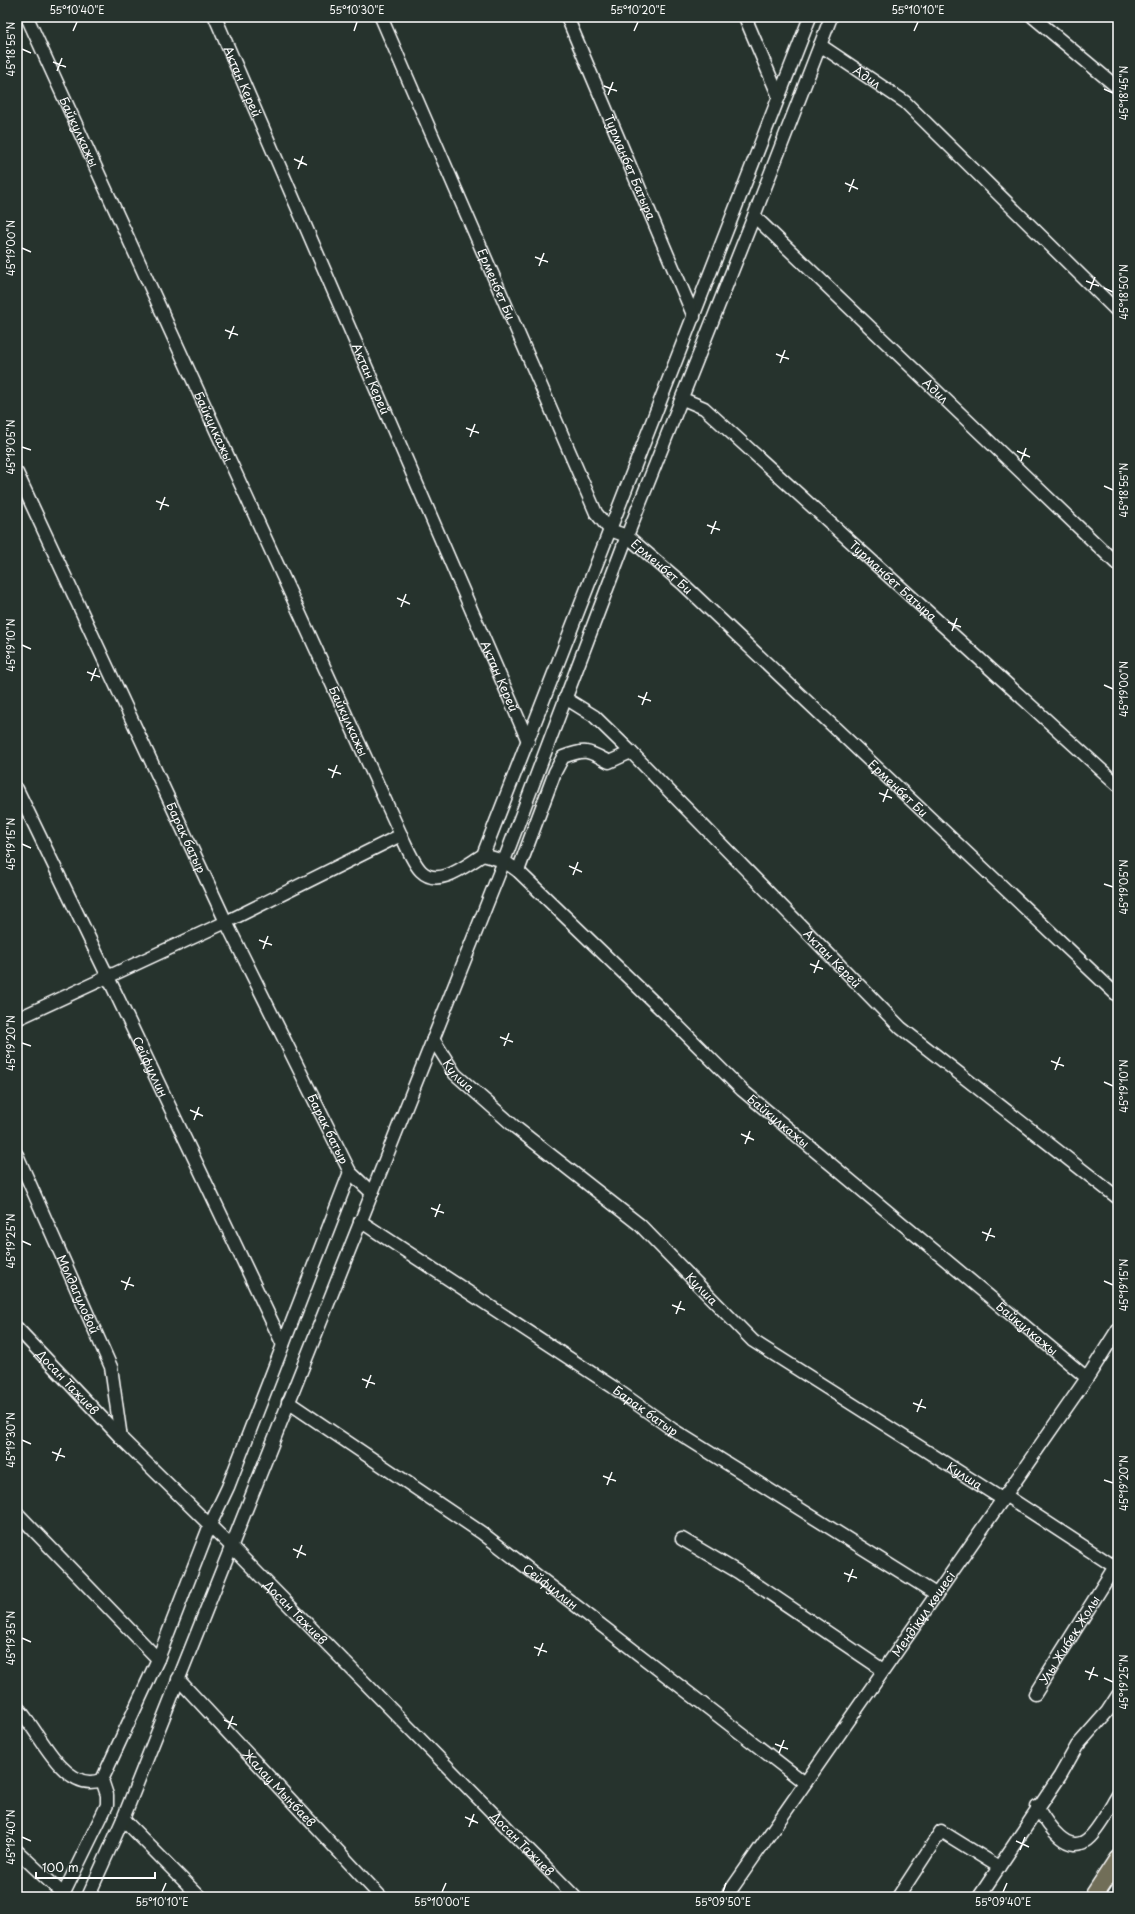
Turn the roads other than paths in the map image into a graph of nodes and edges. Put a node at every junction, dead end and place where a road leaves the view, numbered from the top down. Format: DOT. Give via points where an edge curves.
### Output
graph roads {
  1 [pos="27,17"];
  2 [pos="215,17"];
  3 [pos="381,17"];
  4 [pos="567,17"];
  5 [pos="744,17"];
  6 [pos="810,17"];
  7 [pos="831,17"];
  8 [pos="1033,17"];
  9 [pos="820,45"];
  10 [pos="1118,88"];
  11 [pos="779,97"];
  12 [pos="754,216"];
  13 [pos="1118,312"];
  14 [pos="694,317"];
  15 [pos="683,399"];
  16 [pos="17,473"];
  17 [pos="610,530"];
  18 [pos="627,536"];
  19 [pos="1118,565"];
  20 [pos="565,698"];
  21 [pos="528,741"];
  22 [pos="631,752"];
  23 [pos="1118,785"];
  24 [pos="17,789"];
  25 [pos="401,835"];
  26 [pos="483,854"];
  27 [pos="504,861"];
  28 [pos="518,871"];
  29 [pos="226,922"];
  30 [pos="108,977"];
  31 [pos="1118,996"];
  32 [pos="17,1019"];
  33 [pos="433,1039"];
  34 [pos="17,1156"];
  35 [pos="350,1172"];
  36 [pos="372,1193"];
  37 [pos="1118,1198"];
  38 [pos="360,1221"];
  39 [pos="17,1328"];
  40 [pos="1118,1329"];
  41 [pos="283,1345"];
  42 [pos="1087,1378"];
  43 [pos="288,1402"];
  44 [pos="121,1438"];
  45 [pos="1004,1497"];
  46 [pos="17,1513"];
  47 [pos="210,1525"];
  48 [pos="682,1539"];
  49 [pos="231,1546"];
  50 [pos="1117,1568"];
  51 [pos="936,1594"];
  52 [pos="158,1659"];
  53 [pos="883,1670"];
  54 [pos="178,1680"];
  55 [pos="1035,1694"];
  56 [pos="1118,1695"];
  57 [pos="20,1716"];
  58 [pos="102,1780"];
  59 [pos="805,1783"];
  60 [pos="1118,1795"];
  61 [pos="1037,1807"];
  62 [pos="123,1819"];
  63 [pos="17,1851"];
  64 [pos="1118,1859"];
  65 [pos="999,1866"];
  66 [pos="62,1895"];
  67 [pos="88,1897"];
  68 [pos="200,1897"];
  69 [pos="381,1897"];
  70 [pos="575,1897"];
  71 [pos="726,1897"];
  72 [pos="898,1897"];
  73 [pos="979,1897"];
  74 [pos="1093,1897"];
  1 -- 25 [label="street, Байкулкажы"];
  2 -- 21 [label="street, Актан Керей"];
  3 -- 17 [label="street, Ерменбет Би" via="596,513"];
  4 -- 14 [label="street, Турманбет Батыра"];
  5 -- 11 [label="street"];
  6 -- 11 [label="street"];
  7 -- 9 [label="street"];
  8 -- 10 [label="street"];
  9 -- 12 [label="street"];
  9 -- 13 [label="street, Адил" via="905,102"];
  11 -- 14 [label="street"];
  12 -- 15 [label="street"];
  12 -- 19 [label="street, Адил"];
  14 -- 17 [label="street"];
  15 -- 18 [label="street"];
  15 -- 23 [label="street, Турманбет Батыра" via="704,408"];
  16 -- 29 [label="street, Барак батыр"];
  17 -- 18 [label="street, Ерменбет Би"];
  17 -- 21 [label="street"];
  18 -- 20 [label="street"];
  18 -- 31 [label="street, Ерменбет Би" via="683,584"];
  20 -- 22 [label="street, Актан Керей" via="594,716"];
  20 -- 27 [label="street"];
  21 -- 26 [label="street"];
  22 -- 28 [label="street" via="609,762 592,752 576,752 563,757"];
  22 -- 37 [label="street, Актан Керей" via="901,1028"];
  24 -- 30 [label="street, Сейфуллин"];
  25 -- 26 [label="street, Байкулкажы" via="421,871 438,878"];
  25 -- 29 [label="street"];
  26 -- 27 [label="street, Байкулкажы"];
  27 -- 28 [label="street, Байкулкажы"];
  27 -- 33 [label="street"];
  28 -- 42 [label="street, Байкулкажы" via="742,1090"];
  29 -- 30 [label="street"];
  29 -- 35 [label="street, Барак батыр"];
  30 -- 32 [label="street"];
  30 -- 41 [label="street, Сейфуллин"];
  33 -- 36 [label="street"];
  33 -- 45 [label="street, Кулша" via="455,1074 515,1127 640,1225 753,1341"];
  34 -- 44 [label="street, Молдагуловой" via="111,1367"];
  35 -- 36 [label="street, Барак батыр"];
  35 -- 41 [label="street"];
  36 -- 38 [label="street"];
  38 -- 43 [label="street"];
  38 -- 51 [label="street, Барак батыр" via="613,1387 672,1429"];
  39 -- 44 [label="street, Досан Тажиев"];
  40 -- 42 [label="street, Меңдіқұл көшесі"];
  41 -- 47 [label="street" via="234,1473"];
  42 -- 45 [label="street, Меңдіқұл көшесі"];
  43 -- 49 [label="street"];
  43 -- 59 [label="street, Сейфуллин" via="482,1533"];
  44 -- 47 [label="street, Досан Тажиев"];
  45 -- 50 [label="street, Кулша"];
  45 -- 51 [label="street, Меңдіқұл көшесі"];
  46 -- 52 [label="street"];
  47 -- 49 [label="street, Досан Тажиев"];
  47 -- 52 [label="street"];
  48 -- 53 [label="street" via="738,1572"];
  49 -- 54 [label="street"];
  49 -- 70 [label="street, Досан Тажиев"];
  50 -- 55 [label="street, Улы Жибек Жолы"];
  51 -- 53 [label="street, Меңдіқұл көшесі"];
  52 -- 58 [label="street"];
  53 -- 59 [label="street, Меңдіқұл көшесі"];
  54 -- 62 [label="street"];
  54 -- 69 [label="street, Жалау Мыңбаев"];
  56 -- 61 [label="street" via="1108,1712 1077,1746 1060,1776"];
  57 -- 58 [label="street" via="66,1772 79,1780"];
  58 -- 66 [label="street" via="107,1805"];
  59 -- 71 [label="street, Меңдіқұл көшесі"];
  60 -- 61 [label="street" via="1090,1837 1080,1844 1069,1844 1058,1835"];
  61 -- 65 [label="street"];
  62 -- 67 [label="street"];
  62 -- 68 [label="street"];
  63 -- 66 [label="street"];
  64 -- 74 [label="highway"];
  65 -- 72 [label="street" via="941,1831"];
  65 -- 73 [label="street"];
}
